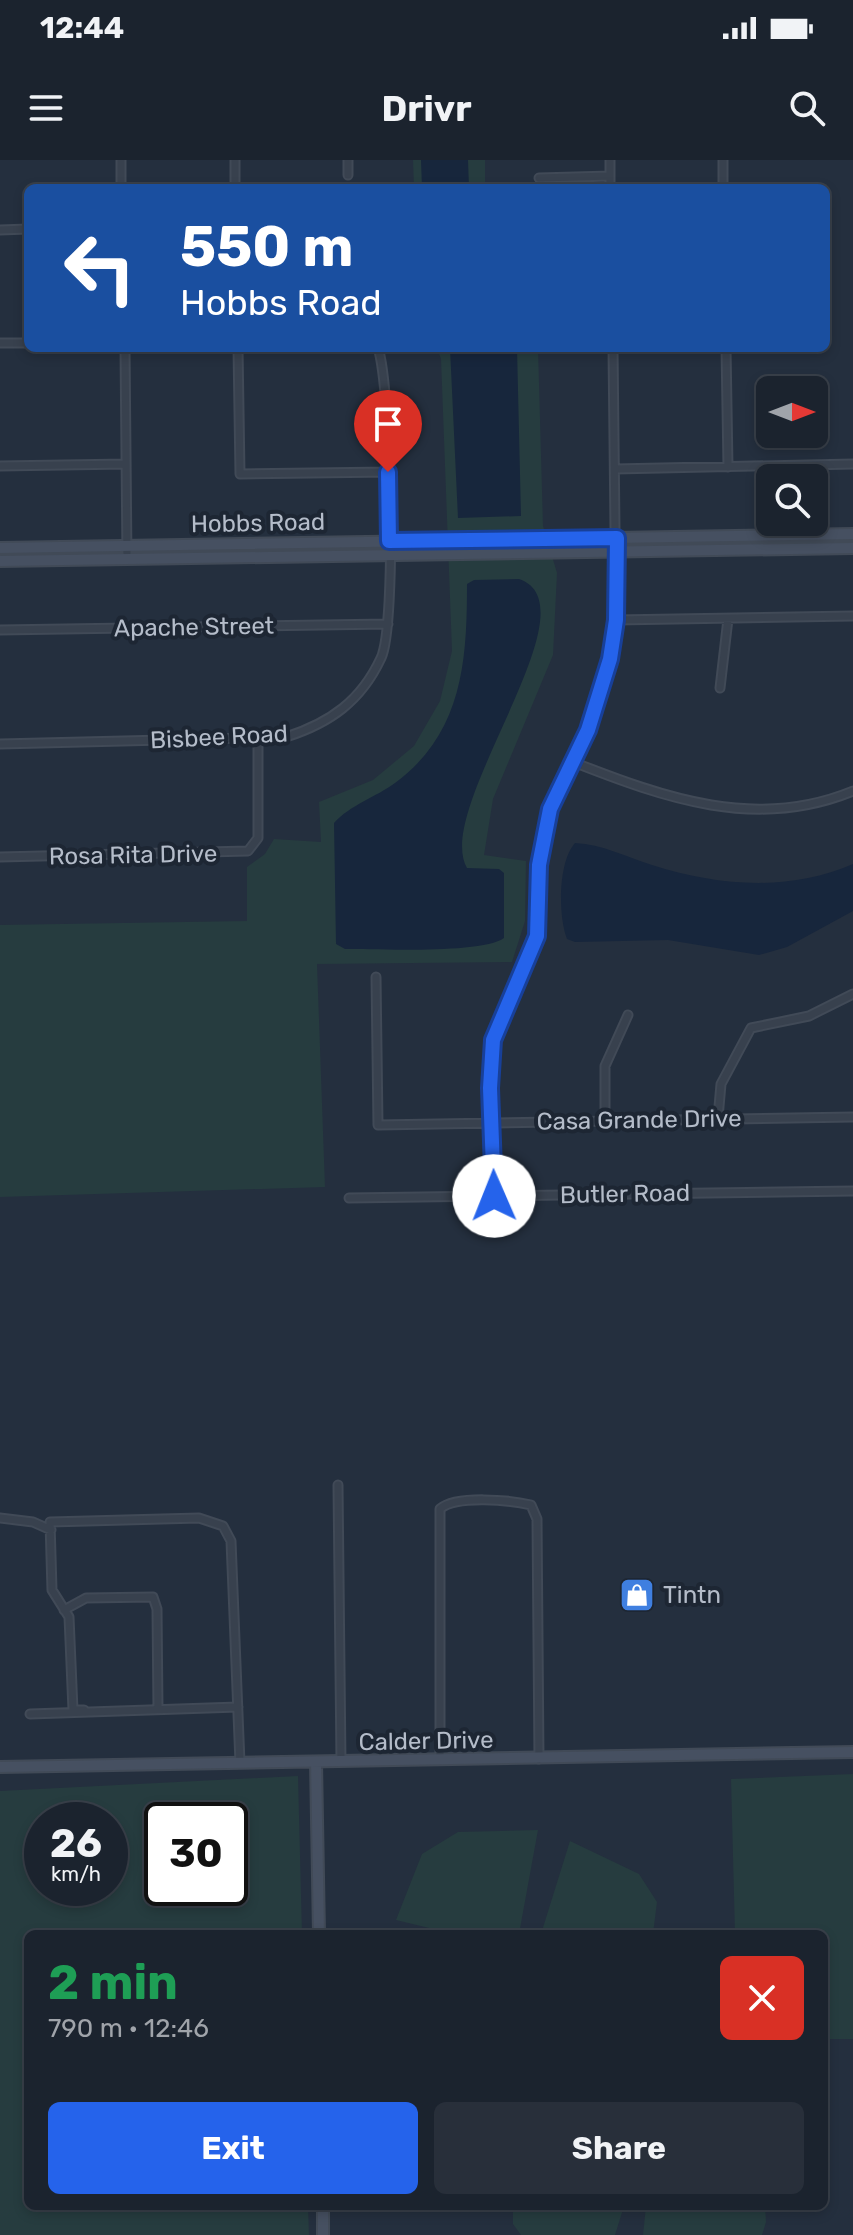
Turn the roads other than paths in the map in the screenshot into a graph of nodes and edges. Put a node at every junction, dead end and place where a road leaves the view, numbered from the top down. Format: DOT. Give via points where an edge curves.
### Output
graph roads {
  1 [pos="121,160"];
  2 [pos="235,160"];
  3 [pos="348,160"];
  4 [pos="610,160"];
  5 [pos="723,160"];
  6 [pos="348,175"];
  7 [pos="610,176"];
  8 [pos="539,178"];
  9 [pos="121,184"];
  10 [pos="235,184"];
  11 [pos="610,184"];
  12 [pos="723,184"];
  13 [pos="24,229"];
  14 [pos="0,230"];
  15 [pos="0,343"];
  16 [pos="24,343"];
  17 [pos="125,352"];
  18 [pos="238,352"];
  19 [pos="379,352"];
  20 [pos="613,352"];
  21 [pos="726,352"];
  22 [pos="126,464"];
  23 [pos="853,464"];
  24 [pos="0,466"];
  25 [pos="728,467"];
  26 [pos="615,469"];
  27 [pos="388,472"];
  28 [pos="853,534"];
  29 [pos="617,538"];
  30 [pos="389,541"];
  31 [pos="127,545"];
  32 [pos="0,548"];
  33 [pos="853,548"];
  34 [pos="617,551"];
  35 [pos="389,554"];
  36 [pos="127,559"];
  37 [pos="0,561"];
  38 [pos="853,616"];
  39 [pos="728,619"];
  40 [pos="616,620"];
  41 [pos="388,624"];
  42 [pos="0,630"];
  43 [pos="720,688"];
  44 [pos="258,740"];
  45 [pos="0,744"];
  46 [pos="573,762"];
  47 [pos="853,791"];
  48 [pos="0,857"];
  49 [pos="376,977"];
  50 [pos="853,994"];
  51 [pos="628,1015"];
  52 [pos="853,1117"];
  53 [pos="718,1118"];
  54 [pos="605,1120"];
  55 [pos="492,1123"];
  56 [pos="853,1191"];
  57 [pos="494,1196"];
  58 [pos="349,1198"];
  59 [pos="338,1485"];
  60 [pos="0,1518"];
  61 [pos="51,1530"];
  62 [pos="64,1610"];
  63 [pos="238,1707"];
  64 [pos="158,1709"];
  65 [pos="84,1710"];
  66 [pos="30,1714"];
  67 [pos="853,1752"];
  68 [pos="539,1759"];
  69 [pos="440,1760"];
  70 [pos="316,1762"];
  71 [pos="341,1762"];
  72 [pos="240,1763"];
  73 [pos="0,1767"];
  74 [pos="319,1930"];
  75 [pos="323,2210"];
  76 [pos="323,2235"];
  1 -- 9 [label="street"];
  2 -- 10 [label="street"];
  3 -- 6 [label="street"];
  4 -- 7 [label="street"];
  5 -- 12 [label="street"];
  7 -- 8 [label="street"];
  7 -- 11 [label="street"];
  13 -- 14 [label="street"];
  15 -- 16 [label="street"];
  17 -- 22 [label="street"];
  18 -- 27 [label="street" via="240,474"];
  19 -- 27 [label="street, Bisbee Road" via="386,380"];
  20 -- 26 [label="street"];
  21 -- 25 [label="street"];
  22 -- 24 [label="street"];
  22 -- 31 [label="street"];
  23 -- 25 [label="street"];
  25 -- 26 [label="street"];
  26 -- 29 [label="street"];
  27 -- 30 [label="street, Bisbee Road"];
  28 -- 29 [label="street, Hobbs Road"];
  29 -- 30 [label="street, Hobbs Road"];
  29 -- 34 [label="street"];
  30 -- 31 [label="street, Hobbs Road"];
  30 -- 35 [label="street, Bisbee Road"];
  31 -- 32 [label="street, Hobbs Road"];
  31 -- 36 [label="street"];
  33 -- 34 [label="street, Hobbs Road"];
  34 -- 35 [label="street, Hobbs Road"];
  34 -- 40 [label="street"];
  35 -- 36 [label="street, Hobbs Road"];
  35 -- 41 [label="street, Bisbee Road"];
  36 -- 37 [label="street, Hobbs Road"];
  38 -- 39 [label="street"];
  39 -- 40 [label="street"];
  39 -- 43 [label="street"];
  40 -- 46 [label="street" via="599,700"];
  41 -- 42 [label="street, Apache Street"];
  41 -- 44 [label="street, Bisbee Road" via="383,655 352,703 316,727"];
  44 -- 45 [label="street, Bisbee Road"];
  44 -- 48 [label="street, Rosa Rita Drive" via="258,838 248,851"];
  46 -- 47 [label="street" via="665,796 717,808 800,808"];
  46 -- 55 [label="street" via="542,839 537,936 493,1040"];
  49 -- 55 [label="street, Casa Grande Drive" via="378,1125"];
  50 -- 53 [label="street" via="809,1016 751,1028 721,1084"];
  51 -- 54 [label="street" via="605,1066"];
  52 -- 53 [label="street, Casa Grande Drive"];
  53 -- 54 [label="street, Casa Grande Drive"];
  54 -- 55 [label="street, Casa Grande Drive"];
  55 -- 57 [label="street"];
  56 -- 57 [label="street, Butler Road"];
  57 -- 58 [label="street, Butler Road"];
  59 -- 71 [label="street"];
  60 -- 61 [label="street"];
  61 -- 62 [label="street" via="52,1590"];
  61 -- 63 [label="street" via="50,1522 199,1518 223,1526 231,1541"];
  62 -- 64 [label="street" via="86,1598 153,1597"];
  62 -- 65 [label="street" via="69,1617 73,1710"];
  63 -- 64 [label="street"];
  63 -- 72 [label="street"];
  64 -- 65 [label="street"];
  65 -- 66 [label="street"];
  67 -- 68 [label="street, Calder Drive"];
  68 -- 69 [label="street, Calder Drive"];
  68 -- 69 [label="street" via="536,1516 531,1505 516,1501 454,1501 440,1509"];
  69 -- 71 [label="street, Calder Drive"];
  70 -- 71 [label="street, Calder Drive"];
  70 -- 72 [label="street, Calder Drive"];
  70 -- 74 [label="street"];
  72 -- 73 [label="street, Calder Drive"];
  75 -- 76 [label="street"];
}
